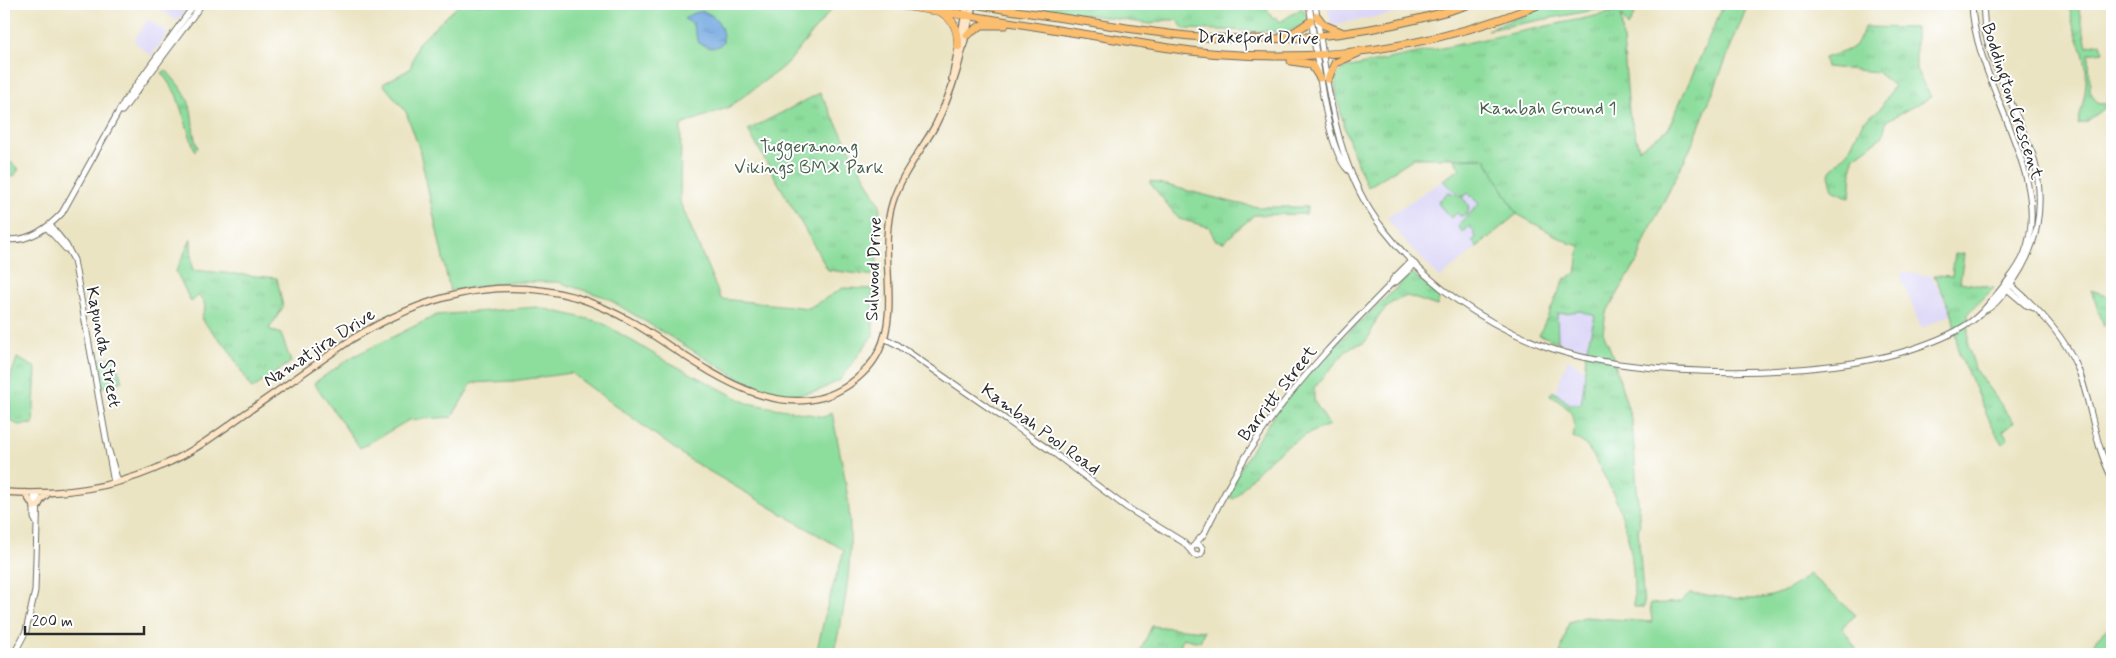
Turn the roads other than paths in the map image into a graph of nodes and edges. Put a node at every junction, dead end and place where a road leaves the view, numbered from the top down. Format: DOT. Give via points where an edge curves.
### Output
graph roads {
  1 [pos="195,4"];
  2 [pos="202,4"];
  3 [pos="892,4"];
  4 [pos="967,4"];
  5 [pos="974,4"];
  6 [pos="1309,4"];
  7 [pos="1315,4"];
  8 [pos="1472,4"];
  9 [pos="1540,4"];
  10 [pos="1972,4"];
  11 [pos="1983,4"];
  12 [pos="997,6"];
  13 [pos="939,11"];
  14 [pos="968,16"];
  15 [pos="1317,16"];
  16 [pos="1311,21"];
  17 [pos="1021,24"];
  18 [pos="1344,34"];
  19 [pos="967,35"];
  20 [pos="1317,36"];
  21 [pos="1271,38"];
  22 [pos="958,46"];
  23 [pos="1360,52"];
  24 [pos="1320,55"];
  25 [pos="1280,57"];
  26 [pos="1324,78"];
  27 [pos="949,96"];
  28 [pos="119,113"];
  29 [pos="48,226"];
  30 [pos="4,238"];
  31 [pos="1413,262"];
  32 [pos="2007,285"];
  33 [pos="884,338"];
  34 [pos="2112,478"];
  35 [pos="116,482"];
  36 [pos="4,492"];
  37 [pos="36,493"];
  38 [pos="49,493"];
  39 [pos="24,494"];
  40 [pos="36,507"];
  41 [pos="1204,534"];
  42 [pos="1183,542"];
  43 [pos="1195,544"];
  44 [pos="1202,547"];
  45 [pos="1192,552"];
  46 [pos="14,654"];
  1 -- 28 [label="street"];
  2 -- 28 [label="street"];
  3 -- 13 [label="highway"];
  4 -- 14 [label="main road, Sulwood Drive"];
  5 -- 12 [label="highway, Drakeford Drive"];
  5 -- 14 [label="main road, Sulwood Drive"];
  6 -- 16 [label="street"];
  7 -- 15 [label="street"];
  8 -- 18 [label="highway, Drakeford Drive" via="1390,26"];
  9 -- 23 [label="highway, Drakeford Drive" via="1455,34"];
  10 -- 32 [label="street, Boddington Crescent" via="1978,48 2014,138 2028,193 2029,240 2023,258"];
  11 -- 32 [label="street, Boddington Crescent" via="1985,32 1992,57 2033,156 2040,192 2034,240 2024,266"];
  12 -- 21 [label="highway, Drakeford Drive" via="1148,31 1219,38"];
  13 -- 14 [label="highway"];
  13 -- 22 [label="highway" via="955,25"];
  14 -- 17 [label="highway, Drakeford Drive"];
  14 -- 19 [label="main road, Sulwood Drive"];
  14 -- 22 [label="main road, Sulwood Drive"];
  15 -- 18 [label="highway" via="1324,25"];
  15 -- 20 [label="street"];
  16 -- 20 [label="street"];
  16 -- 21 [label="highway" via="1293,33"];
  17 -- 19 [label="highway" via="982,25"];
  17 -- 25 [label="highway, Drakeford Drive" via="1218,54"];
  18 -- 20 [label="highway, Drakeford Drive"];
  19 -- 27 [label="main road, Sulwood Drive"];
  20 -- 21 [label="highway, Drakeford Drive"];
  20 -- 24 [label="street, Boddington Crescent"];
  22 -- 27 [label="main road, Sulwood Drive"];
  23 -- 24 [label="highway, Drakeford Drive"];
  23 -- 26 [label="highway" via="1335,63"];
  24 -- 25 [label="highway, Drakeford Drive"];
  24 -- 26 [label="street, Boddington Crescent"];
  25 -- 26 [label="highway" via="1311,64"];
  26 -- 31 [label="street, Boddington Crescent" via="1348,170 1383,229"];
  27 -- 33 [label="main road, Sulwood Drive" via="899,184 890,209 886,237 888,315"];
  28 -- 29 [label="street" via="66,208"];
  29 -- 30 [label="street" via="22,238"];
  29 -- 35 [label="street, Kapunda Street" via="66,245 74,260 108,455"];
  31 -- 32 [label="street, Boddington Crescent" via="1480,316 1551,348 1600,361 1717,371 1806,368 1891,356 1925,345 1959,328 1991,308"];
  31 -- 41 [label="street, Barritt Street" via="1322,355 1282,404 1244,459"];
  32 -- 34 [label="street" via="2029,301 2064,342 2077,366 2102,455"];
  33 -- 35 [label="main road, Namatjira Drive" via="869,367 839,392 804,401 778,399 730,383 603,307 540,291 509,288 467,292 428,302 374,326 171,462"];
  33 -- 42 [label="street, Kambah Pool Road"];
  35 -- 38 [label="main road, Namatjira Drive"];
  36 -- 39 [label="main road, Namatjira Drive"];
  37 -- 38 [label="main road, Namatjira Drive"];
  37 -- 39 [label="main road, Namatjira Drive"];
  37 -- 40 [label="street"];
  38 -- 40 [label="main road"];
  39 -- 40 [label="main road"];
  40 -- 46 [label="street" via="35,591 26,631"];
  41 -- 43 [label="street, Barritt Street"];
  41 -- 44 [label="street, Barritt Street"];
  42 -- 43 [label="street, Kambah Pool Road"];
  42 -- 45 [label="street, Kambah Pool Road"];
  43 -- 44 [label="street"];
  43 -- 45 [label="street"];
  44 -- 45 [label="street" via="1198,555"];
}
